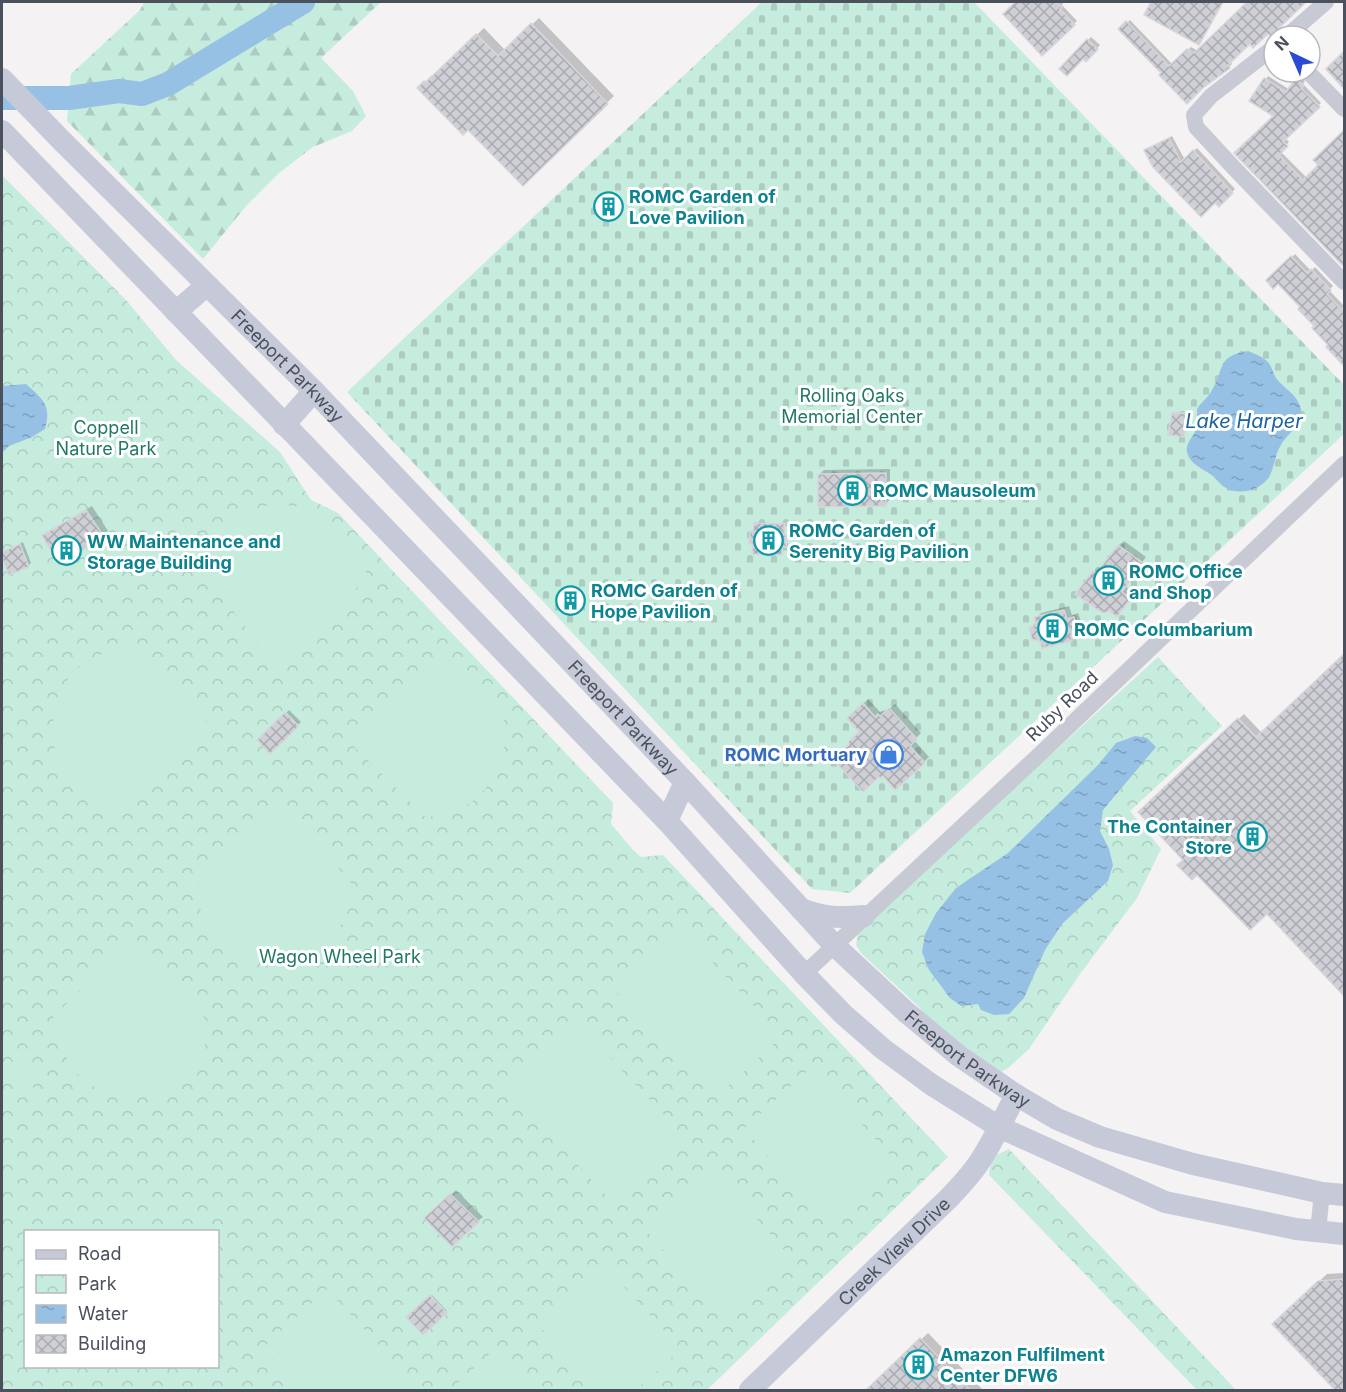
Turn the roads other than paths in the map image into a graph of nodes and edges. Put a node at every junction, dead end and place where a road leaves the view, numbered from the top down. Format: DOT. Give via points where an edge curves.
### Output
graph roads {
  1 [pos="1326,2"];
  2 [pos="1301,24"];
  3 [pos="1262,55"];
  4 [pos="2,79"];
  5 [pos="1320,84"];
  6 [pos="1344,109"];
  7 [pos="2,131"];
  8 [pos="1344,282"];
  9 [pos="207,285"];
  10 [pos="176,312"];
  11 [pos="314,391"];
  12 [pos="284,425"];
  13 [pos="1344,464"];
  14 [pos="685,782"];
  15 [pos="650,803"];
  16 [pos="667,821"];
  17 [pos="800,909"];
  18 [pos="864,916"];
  19 [pos="834,945"];
  20 [pos="804,974"];
  21 [pos="1016,1095"];
  22 [pos="999,1128"];
  23 [pos="1333,1194"];
  24 [pos="1318,1231"];
  25 [pos="1344,1234"];
  26 [pos="750,1390"];
  1 -- 2 [label="street"];
  3 -- 8 [label="street" via="1211,96 1194,116 1196,127"];
  4 -- 9 [label="main road, Freeport Parkway"];
  5 -- 6 [label="street"];
  7 -- 10 [label="main road, Freeport Parkway"];
  9 -- 10 [label="main road"];
  9 -- 11 [label="main road, Freeport Parkway"];
  10 -- 12 [label="main road, Freeport Parkway"];
  11 -- 12 [label="main road"];
  11 -- 14 [label="main road, Freeport Parkway"];
  12 -- 15 [label="main road, Freeport Parkway"];
  13 -- 18 [label="street, Ruby Road"];
  14 -- 15 [label="main road"];
  14 -- 16 [label="main road"];
  14 -- 17 [label="main road, Freeport Parkway"];
  15 -- 16 [label="main road, Freeport Parkway"];
  16 -- 20 [label="main road, Freeport Parkway"];
  17 -- 18 [label="main road" via="819,916"];
  17 -- 19 [label="main road, Freeport Parkway"];
  18 -- 19 [label="street, Ruby Road"];
  19 -- 20 [label="street, Ruby Road"];
  19 -- 21 [label="main road, Freeport Parkway" via="959,1056"];
  20 -- 22 [label="main road, Freeport Parkway" via="883,1049"];
  21 -- 22 [label="main road, Creek View Drive"];
  21 -- 23 [label="main road, Freeport Parkway" via="1057,1119 1100,1137 1193,1164"];
  22 -- 24 [label="main road, Freeport Parkway" via="1165,1202"];
  22 -- 26 [label="main road, Creek View Drive" via="979,1163 951,1197"];
  23 -- 24 [label="street"];
  24 -- 25 [label="main road, Freeport Parkway"];
}
